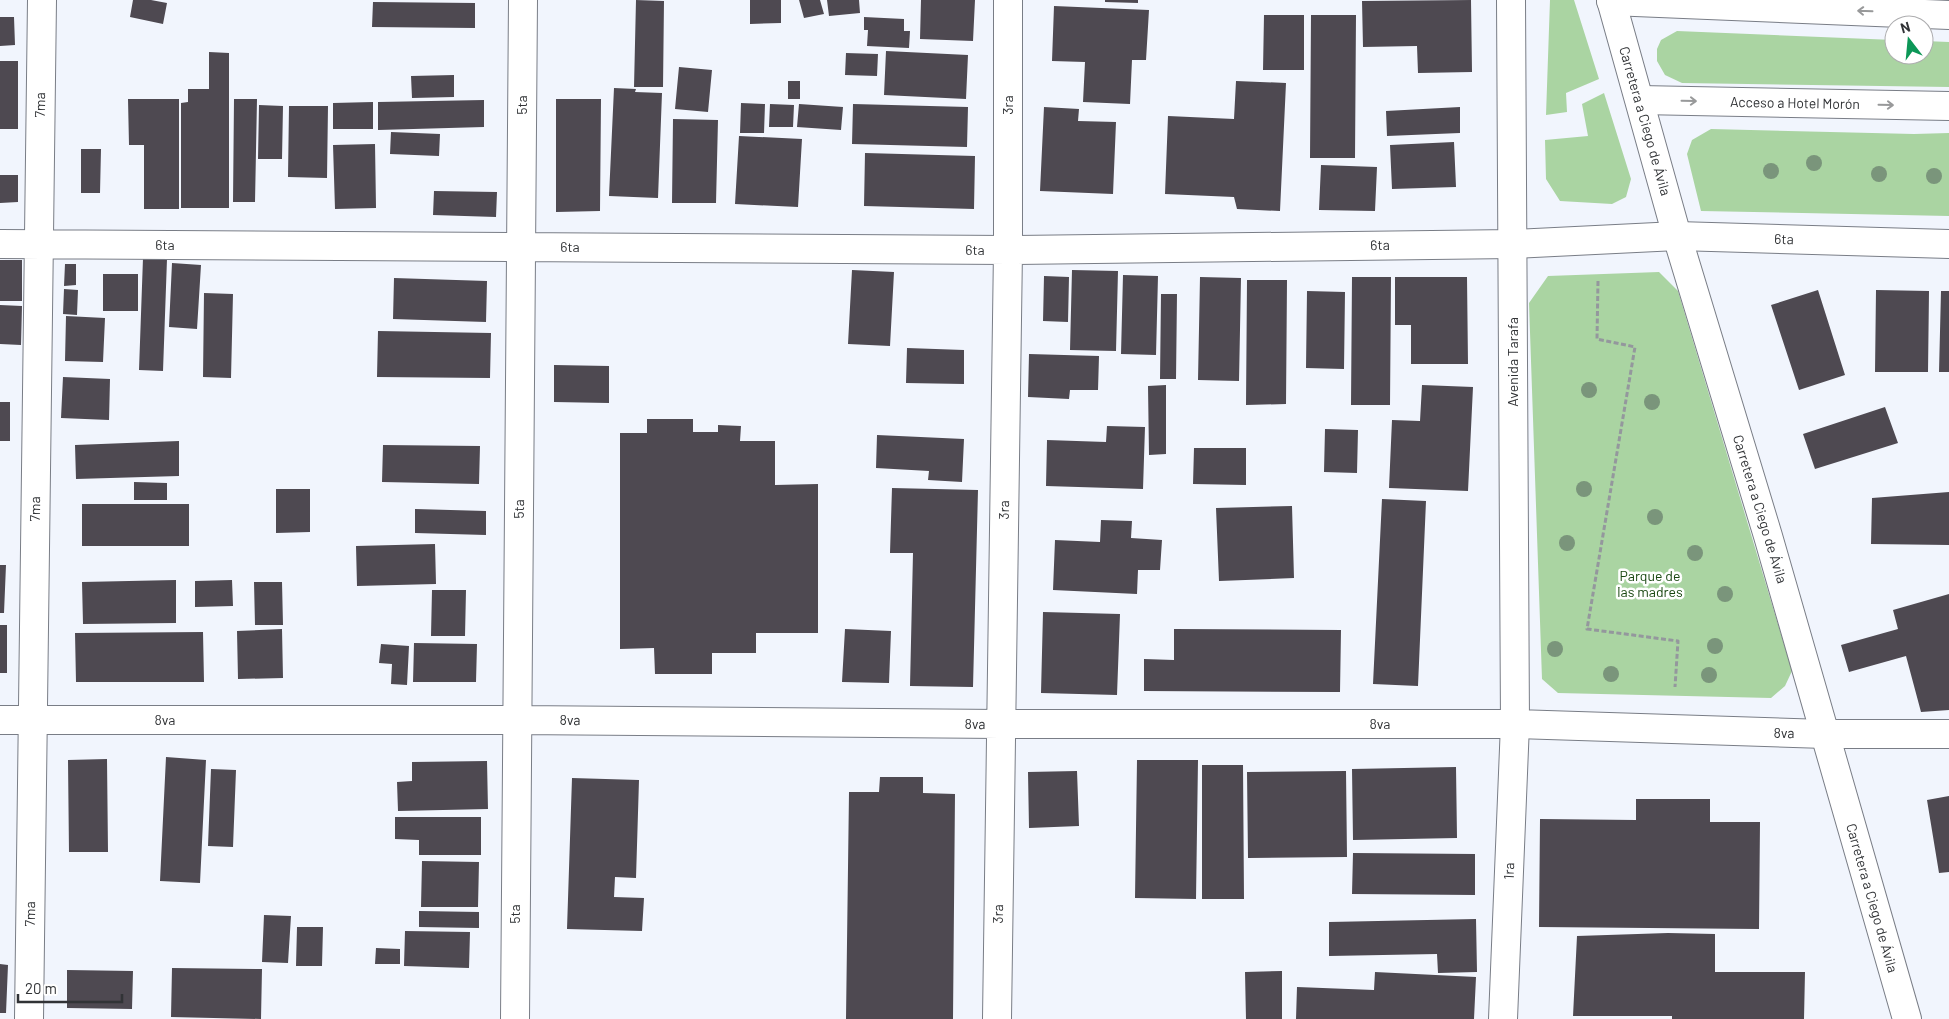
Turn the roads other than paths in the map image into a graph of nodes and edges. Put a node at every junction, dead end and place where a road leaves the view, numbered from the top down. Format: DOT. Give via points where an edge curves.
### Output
graph roads {
  1 [pos="42,0"];
  2 [pos="523,0"];
  3 [pos="1008,0"];
  4 [pos="1511,0"];
  5 [pos="1611,0"];
  6 [pos="1949,14"];
  7 [pos="1640,100"];
  8 [pos="1949,106"];
  9 [pos="1677,236"];
  10 [pos="0,244"];
  11 [pos="39,244"];
  12 [pos="1513,244"];
  13 [pos="1949,244"];
  14 [pos="521,247"];
  15 [pos="1008,250"];
  16 [pos="0,720"];
  17 [pos="32,720"];
  18 [pos="517,720"];
  19 [pos="1000,724"];
  20 [pos="1515,724"];
  21 [pos="1825,734"];
  22 [pos="1949,734"];
  23 [pos="29,1019"];
  24 [pos="514,1019"];
  25 [pos="997,1019"];
  26 [pos="1503,1019"];
  27 [pos="1907,1019"];
  1 -- 11 [label="street, 7ma"];
  2 -- 14 [label="street, 5ta"];
  3 -- 15 [label="street, 3ra"];
  4 -- 12 [label="street, Avenida Tarafa"];
  6 -- 5 [label="street, one-way"];
  5 -- 7 [label="street, Carretera a Ciego de Ávila"];
  7 -- 8 [label="street, Acceso a Hotel Morón, one-way"];
  7 -- 9 [label="street, Carretera a Ciego de Ávila"];
  9 -- 12 [label="street, 6ta"];
  9 -- 13 [label="street, 6ta"];
  9 -- 21 [label="street, Carretera a Ciego de Ávila"];
  10 -- 11 [label="street, 6ta"];
  11 -- 14 [label="street, 6ta"];
  11 -- 17 [label="street, 7ma"];
  12 -- 15 [label="street, 6ta"];
  12 -- 20 [label="street, Avenida Tarafa"];
  14 -- 15 [label="street, 6ta"];
  14 -- 18 [label="street, 5ta"];
  15 -- 19 [label="street, 3ra"];
  16 -- 17 [label="street, 8va"];
  17 -- 18 [label="street, 8va"];
  17 -- 23 [label="street, 7ma"];
  18 -- 19 [label="street, 8va"];
  18 -- 24 [label="street, 5ta"];
  19 -- 20 [label="street, 8va"];
  19 -- 25 [label="street, 3ra"];
  20 -- 21 [label="street, 8va"];
  20 -- 26 [label="street, 1ra"];
  21 -- 22 [label="street, 8va"];
  21 -- 27 [label="street, Carretera a Ciego de Ávila"];
}
